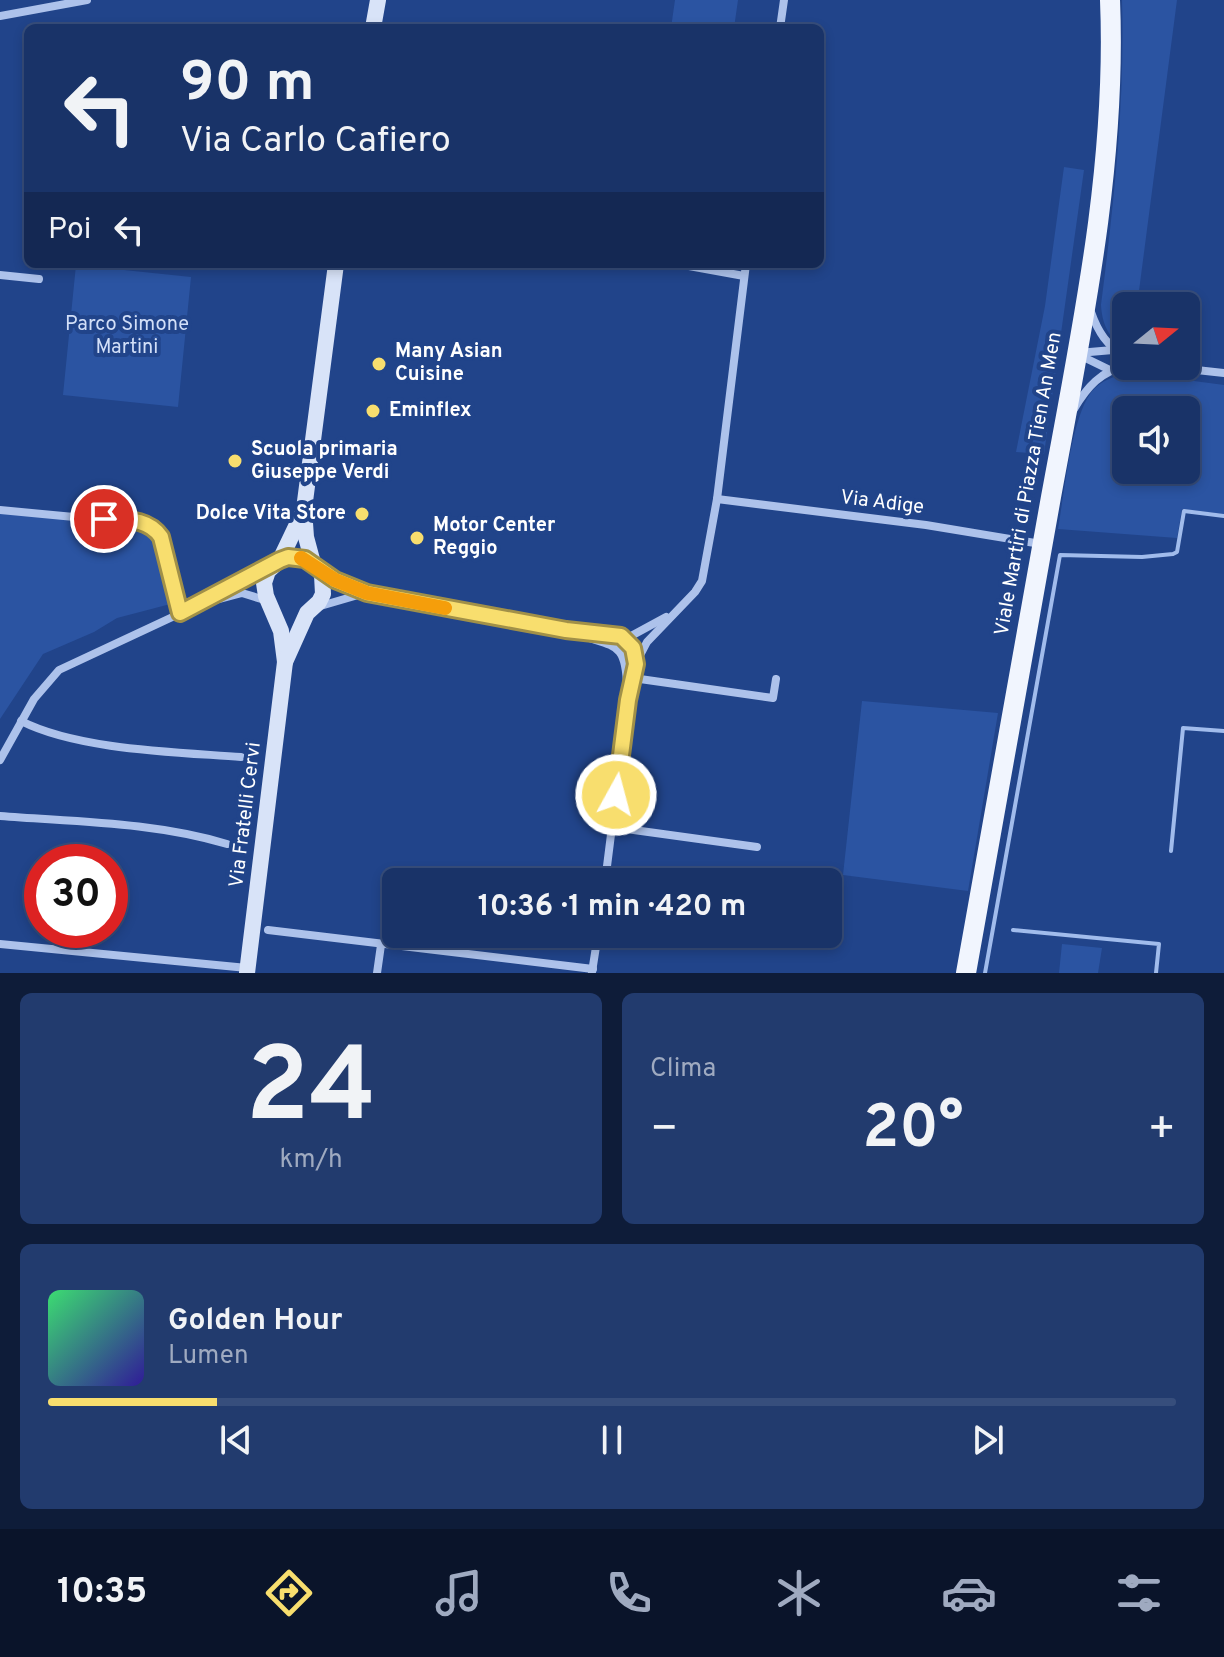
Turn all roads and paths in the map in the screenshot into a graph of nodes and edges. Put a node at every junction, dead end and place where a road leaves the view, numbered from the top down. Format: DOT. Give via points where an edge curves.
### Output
graph roads {
  1 [pos="87,0"];
  2 [pos="378,0"];
  3 [pos="784,0"];
  4 [pos="1110,0"];
  5 [pos="0,16"];
  6 [pos="374,24"];
  7 [pos="781,24"];
  8 [pos="335,268"];
  9 [pos="700,268"];
  10 [pos="745,268"];
  11 [pos="0,275"];
  12 [pos="744,276"];
  13 [pos="39,279"];
  14 [pos="1086,300"];
  15 [pos="1112,349"];
  16 [pos="1112,350"];
  17 [pos="1077,354"];
  18 [pos="1110,370"];
  19 [pos="1200,370"];
  20 [pos="1224,373"];
  21 [pos="1063,431"];
  22 [pos="717,499"];
  23 [pos="304,509"];
  24 [pos="0,510"];
  25 [pos="1043,544"];
  26 [pos="276,563"];
  27 [pos="315,565"];
  28 [pos="367,593"];
  29 [pos="270,604"];
  30 [pos="196,606"];
  31 [pos="310,611"];
  32 [pos="180,613"];
  33 [pos="671,615"];
  34 [pos="566,630"];
  35 [pos="621,636"];
  36 [pos="285,662"];
  37 [pos="636,664"];
  38 [pos="633,678"];
  39 [pos="776,679"];
  40 [pos="628,700"];
  41 [pos="21,721"];
  42 [pos="241,757"];
  43 [pos="0,760"];
  44 [pos="0,816"];
  45 [pos="612,827"];
  46 [pos="227,844"];
  47 [pos="757,847"];
  48 [pos="607,868"];
  49 [pos="268,930"];
  50 [pos="0,944"];
  51 [pos="381,945"];
  52 [pos="596,948"];
  53 [pos="247,970"];
  54 [pos="593,971"];
  55 [pos="377,973"];
  56 [pos="966,973"];
  1 -- 5 [label="street"];
  2 -- 6 [label="main road"];
  3 -- 7 [label="street"];
  4 -- 14 [label="main road, Viale Martiri di Piazza Tien An Men" via="1108,128"];
  8 -- 23 [label="main road, Via Fratelli Cervi"];
  9 -- 12 [label="street"];
  10 -- 12 [label="street"];
  11 -- 13 [label="street"];
  12 -- 22 [label="street"];
  14 -- 15 [label="street"];
  14 -- 17 [label="main road, Viale Martiri di Piazza Tien An Men"];
  16 -- 17 [label="street"];
  17 -- 18 [label="street"];
  17 -- 21 [label="main road, Viale Martiri di Piazza Tien An Men"];
  18 -- 21 [label="street" via="1092,383"];
  19 -- 20 [label="street"];
  21 -- 25 [label="main road, Viale Martiri di Piazza Tien An Men"];
  22 -- 25 [label="street, Via Adige"];
  22 -- 33 [label="street" via="702,581"];
  23 -- 26 [label="main road, Via Fratelli Cervi"];
  23 -- 27 [label="main road, Via Fratelli Cervi"];
  24 -- 32 [label="street" via="148,524 161,537"];
  25 -- 56 [label="main road, Viale Martiri di Piazza Tien An Men"];
  26 -- 27 [label="main road" via="297,557"];
  26 -- 29 [label="main road, Via Fratelli Cervi" via="264,583"];
  26 -- 30 [label="street"];
  27 -- 28 [label="street"];
  27 -- 31 [label="main road, Via Fratelli Cervi" via="322,575 323,594"];
  28 -- 31 [label="street"];
  28 -- 34 [label="street"];
  29 -- 30 [label="street" via="238,593"];
  29 -- 31 [label="main road" via="292,616"];
  29 -- 36 [label="main road, Via Fratelli Cervi"];
  30 -- 32 [label="street"];
  31 -- 36 [label="main road, Via Fratelli Cervi"];
  32 -- 41 [label="street" via="59,670"];
  33 -- 35 [label="street"];
  33 -- 37 [label="street"];
  34 -- 35 [label="street"];
  34 -- 40 [label="street" via="623,654"];
  35 -- 37 [label="street" via="633,648"];
  36 -- 53 [label="main road, Via Fratelli Cervi"];
  37 -- 38 [label="street"];
  38 -- 39 [label="street" via="773,698"];
  38 -- 40 [label="street"];
  40 -- 45 [label="street"];
  41 -- 42 [label="street" via="83,741"];
  41 -- 43 [label="street"];
  44 -- 46 [label="street" via="142,826"];
  45 -- 47 [label="street"];
  45 -- 48 [label="street"];
  49 -- 51 [label="street"];
  50 -- 53 [label="street"];
  51 -- 54 [label="street"];
  51 -- 55 [label="street"];
  52 -- 54 [label="street"];
}
